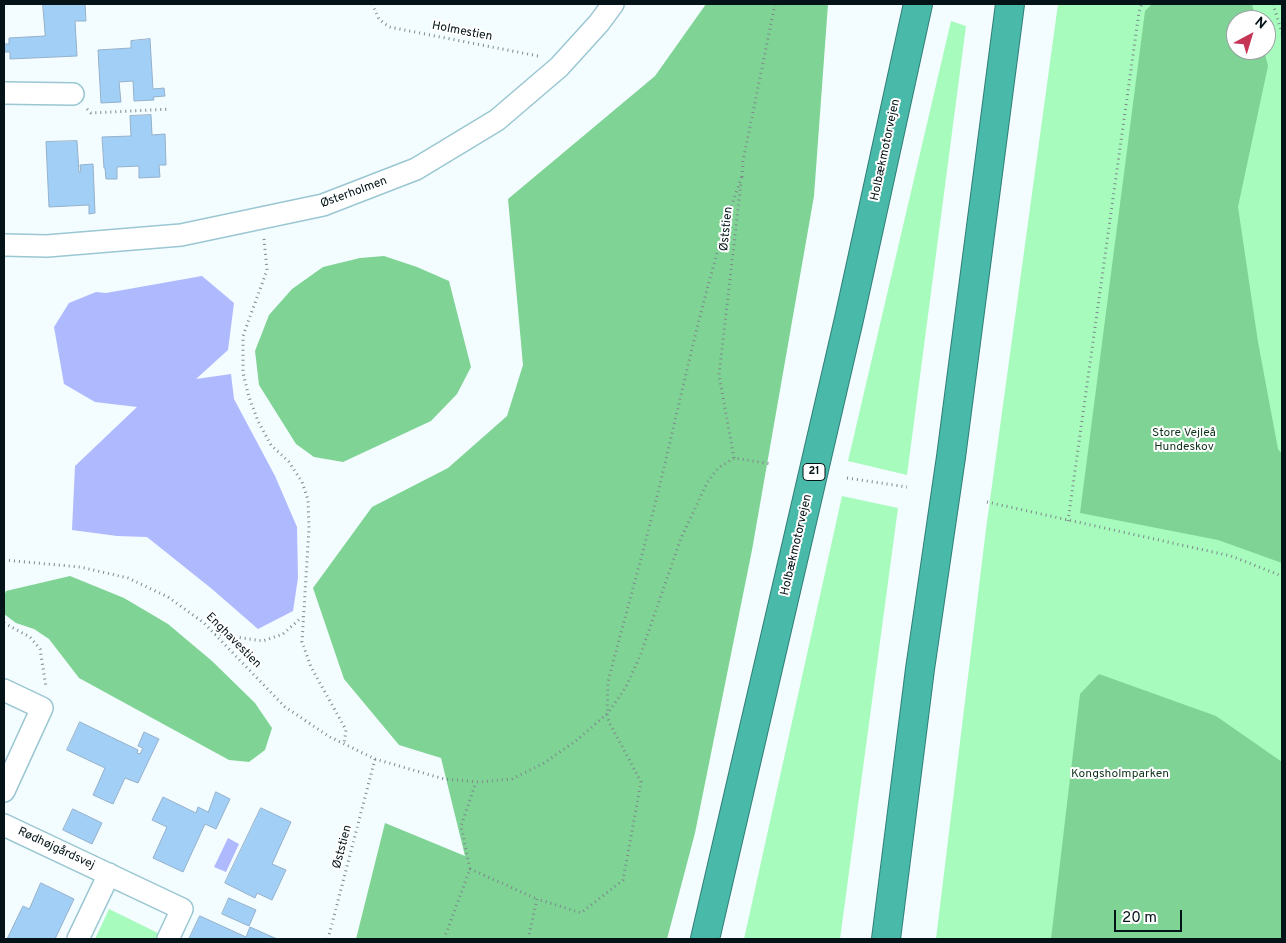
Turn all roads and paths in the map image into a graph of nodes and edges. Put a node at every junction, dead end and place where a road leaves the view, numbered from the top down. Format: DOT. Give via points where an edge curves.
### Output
graph roads {
  1 [pos="372,4"];
  2 [pos="613,4"];
  3 [pos="776,4"];
  4 [pos="918,4"];
  5 [pos="1010,4"];
  6 [pos="1142,4"];
  7 [pos="1273,4"];
  8 [pos="1282,33"];
  9 [pos="559,67"];
  10 [pos="4,93"];
  11 [pos="73,94"];
  12 [pos="170,109"];
  13 [pos="742,176"];
  14 [pos="259,219"];
  15 [pos="4,245"];
  16 [pos="734,458"];
  17 [pos="772,464"];
  18 [pos="848,478"];
  19 [pos="907,487"];
  20 [pos="987,502"];
  21 [pos="1068,521"];
  22 [pos="4,560"];
  23 [pos="1282,576"];
  24 [pos="303,616"];
  25 [pos="4,623"];
  26 [pos="215,634"];
  27 [pos="4,690"];
  28 [pos="42,708"];
  29 [pos="607,714"];
  30 [pos="344,744"];
  31 [pos="375,759"];
  32 [pos="476,782"];
  33 [pos="4,791"];
  34 [pos="4,825"];
  35 [pos="470,869"];
  36 [pos="109,874"];
  37 [pos="537,899"];
  38 [pos="78,939"];
  39 [pos="168,939"];
  40 [pos="328,939"];
  41 [pos="444,939"];
  42 [pos="528,939"];
  43 [pos="705,939"];
  44 [pos="886,939"];
  1 -- 9 [label="path, Holmestien" via="379,19 389,27 536,55"];
  2 -- 9 [label="street, Østerholmen"];
  3 -- 13 [label="path, Øststien"];
  4 -- 43 [label="highway, Holbækmotorvejen / 21" via="850,318"];
  5 -- 44 [label="highway"];
  6 -- 21 [label="path"];
  7 -- 8 [label="path"];
  9 -- 14 [label="street, Østerholmen" via="498,120 416,169 323,205"];
  10 -- 11 [label="street"];
  11 -- 12 [label="path" via="91,113"];
  13 -- 16 [label="path, Øststien" via="719,375"];
  13 -- 29 [label="path" via="725,223 699,319 608,682"];
  14 -- 15 [label="street, Østerholmen" via="181,235 47,246"];
  14 -- 24 [label="path" via="267,270 243,336 243,373 258,421 271,445 289,462 302,482 308,500"];
  16 -- 17 [label="path"];
  16 -- 29 [label="path, Enghavestien" via="718,468 707,483 681,538 640,656 626,687"];
  18 -- 19 [label="path"];
  20 -- 21 [label="path"];
  21 -- 23 [label="path" via="1231,556"];
  22 -- 26 [label="path, Enghavestien" via="80,567 128,578 168,597"];
  24 -- 26 [label="path" via="283,634 263,641"];
  24 -- 30 [label="path" via="302,642 311,668 346,730"];
  25 -- 28 [label="path" via="30,637 40,649 47,684"];
  26 -- 30 [label="path, Enghavestien" via="285,707"];
  27 -- 28 [label="street"];
  28 -- 33 [label="street"];
  29 -- 32 [label="path, Enghavestien" via="544,763 512,779"];
  29 -- 37 [label="path" via="641,782 623,880 581,912"];
  30 -- 31 [label="path, Enghavestien"];
  31 -- 32 [label="path, Enghavestien" via="444,779"];
  31 -- 40 [label="path, Øststien"];
  32 -- 35 [label="path" via="461,826"];
  34 -- 36 [label="street, Rødhøjgårdsvej"];
  35 -- 37 [label="path"];
  35 -- 41 [label="path"];
  36 -- 38 [label="street, Rødhøjgårdsvej"];
  36 -- 39 [label="street, Rødhøjgårdsvej" via="182,909"];
  37 -- 42 [label="path"];
}
